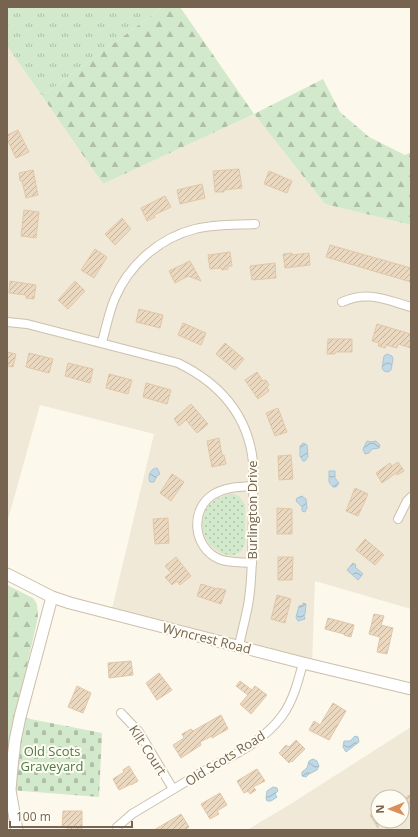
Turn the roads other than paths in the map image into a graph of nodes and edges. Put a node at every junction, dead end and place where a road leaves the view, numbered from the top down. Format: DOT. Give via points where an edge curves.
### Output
graph roads {
  1 [pos="255,224"];
  2 [pos="342,302"];
  3 [pos="411,307"];
  4 [pos="7,322"];
  5 [pos="102,342"];
  6 [pos="253,486"];
  7 [pos="411,497"];
  8 [pos="398,518"];
  9 [pos="252,563"];
  10 [pos="7,574"];
  11 [pos="52,597"];
  12 [pos="239,646"];
  13 [pos="304,663"];
  14 [pos="411,688"];
  15 [pos="121,713"];
  16 [pos="173,789"];
  17 [pos="117,827"];
  18 [pos="17,830"];
  1 -- 5 [label="street" via="195,229 174,236 155,248 135,266 121,286 111,308"];
  2 -- 3 [label="street" via="365,296"];
  4 -- 5 [label="street, Burlington Drive" via="27,324"];
  5 -- 6 [label="street, Burlington Drive" via="178,363 203,377 220,391 238,416 249,444 253,463"];
  6 -- 9 [label="street, Burlington Drive"];
  6 -- 9 [label="street" via="223,489 214,494 205,502 197,521 201,541 211,554 225,561"];
  7 -- 8 [label="street"];
  9 -- 12 [label="street, Burlington Drive" via="249,598"];
  10 -- 11 [label="street, Wyncrest Road"];
  11 -- 12 [label="street, Wyncrest Road"];
  11 -- 18 [label="street" via="15,741 10,790"];
  12 -- 13 [label="street, Wyncrest Road"];
  13 -- 14 [label="street, Wyncrest Road"];
  13 -- 16 [label="street, Old Scots Road" via="291,702 269,730 256,741"];
  15 -- 16 [label="street, Kilt Court" via="139,732"];
  16 -- 17 [label="street, Old Scots Road" via="132,814"];
}
